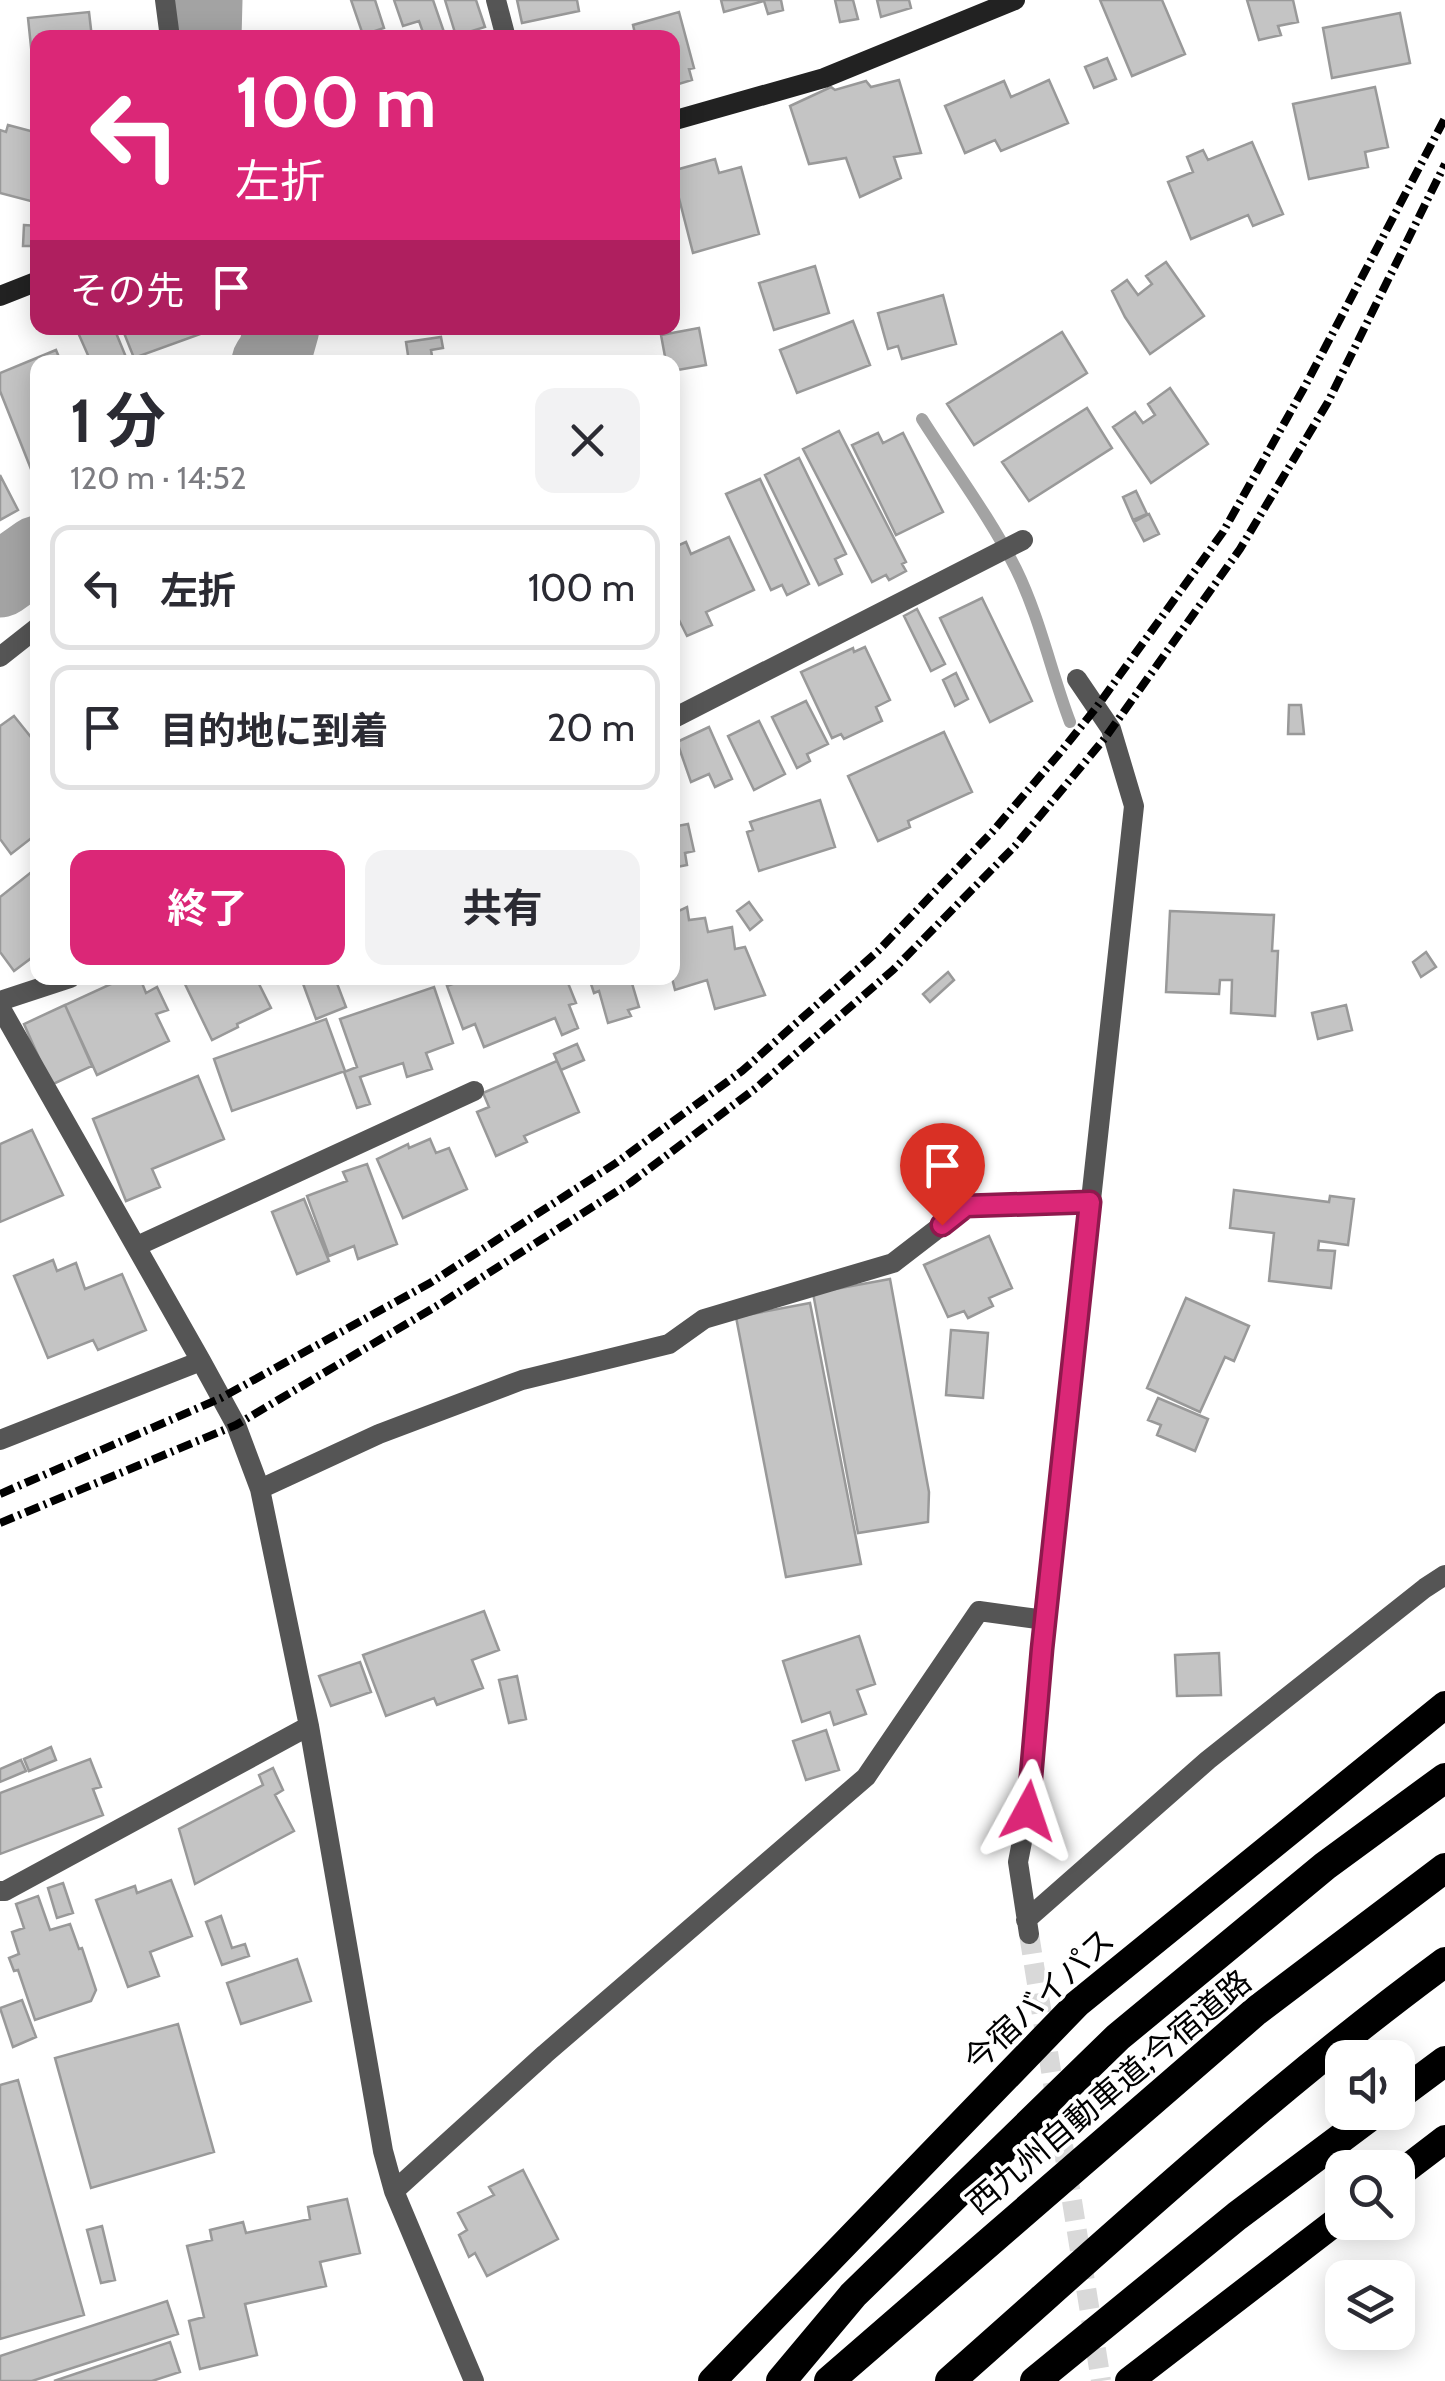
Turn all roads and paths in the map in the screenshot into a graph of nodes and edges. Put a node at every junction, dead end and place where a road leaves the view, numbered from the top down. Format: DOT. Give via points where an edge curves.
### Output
graph roads {
  1 [pos="165,0"];
  2 [pos="496,0"];
  3 [pos="1015,0"];
  4 [pos="169,30"];
  5 [pos="504,30"];
  6 [pos="680,119"];
  7 [pos="30,284"];
  8 [pos="0,296"];
  9 [pos="1009,547"];
  10 [pos="30,633"];
  11 [pos="0,657"];
  12 [pos="1077,679"];
  13 [pos="680,715"];
  14 [pos="51,985"];
  15 [pos="0,1004"];
  16 [pos="474,1091"];
  17 [pos="1090,1202"];
  18 [pos="137,1246"];
  19 [pos="201,1362"];
  20 [pos="0,1440"];
  21 [pos="260,1489"];
  22 [pos="1445,1576"];
  23 [pos="1045,1620"];
  24 [pos="1445,1705"];
  25 [pos="309,1726"];
  26 [pos="1445,1778"];
  27 [pos="1445,1868"];
  28 [pos="0,1891"];
  29 [pos="1445,1962"];
  30 [pos="1445,2061"];
  31 [pos="1415,2083"];
  32 [pos="1352,2130"];
  33 [pos="1445,2139"];
  34 [pos="1415,2162"];
  35 [pos="394,2191"];
  36 [pos="1325,2230"];
  37 [pos="474,2381"];
  38 [pos="712,2381"];
  39 [pos="781,2381"];
  40 [pos="829,2381"];
  41 [pos="950,2381"];
  42 [pos="1035,2381"];
  43 [pos="1129,2381"];
  1 -- 4 [label="street"];
  2 -- 5 [label="street"];
  3 -- 6 [label="main road" via="824,78"];
  7 -- 8 [label="main road"];
  9 -- 13 [label="street"];
  10 -- 11 [label="street"];
  12 -- 17 [label="street" via="1111,730 1134,806"];
  14 -- 15 [label="street"];
  15 -- 18 [label="street"];
  16 -- 18 [label="street"];
  17 -- 21 [label="street" via="966,1206 894,1262 704,1319 669,1344 522,1380 378,1434"];
  17 -- 23 [label="street"];
  18 -- 19 [label="street"];
  19 -- 20 [label="street"];
  19 -- 21 [label="street" via="236,1425"];
  21 -- 25 [label="street"];
  22 -- 23 [label="street" via="1208,1760 1028,1927 1018,1862"];
  23 -- 35 [label="street" via="979,1612 866,1777"];
  24 -- 38 [label="highway, 今宿バイパス" via="1077,2004"];
  25 -- 28 [label="street"];
  25 -- 35 [label="street"];
  26 -- 39 [label="highway" via="1325,1866 1118,2037 854,2295"];
  27 -- 40 [label="highway, 西九州自動車道;今宿道路" via="1256,2011"];
  29 -- 41 [label="highway" via="1230,2133"];
  30 -- 31 [label="highway"];
  32 -- 42 [label="highway"];
  33 -- 34 [label="highway"];
  35 -- 37 [label="street"];
  36 -- 43 [label="highway"];
}
